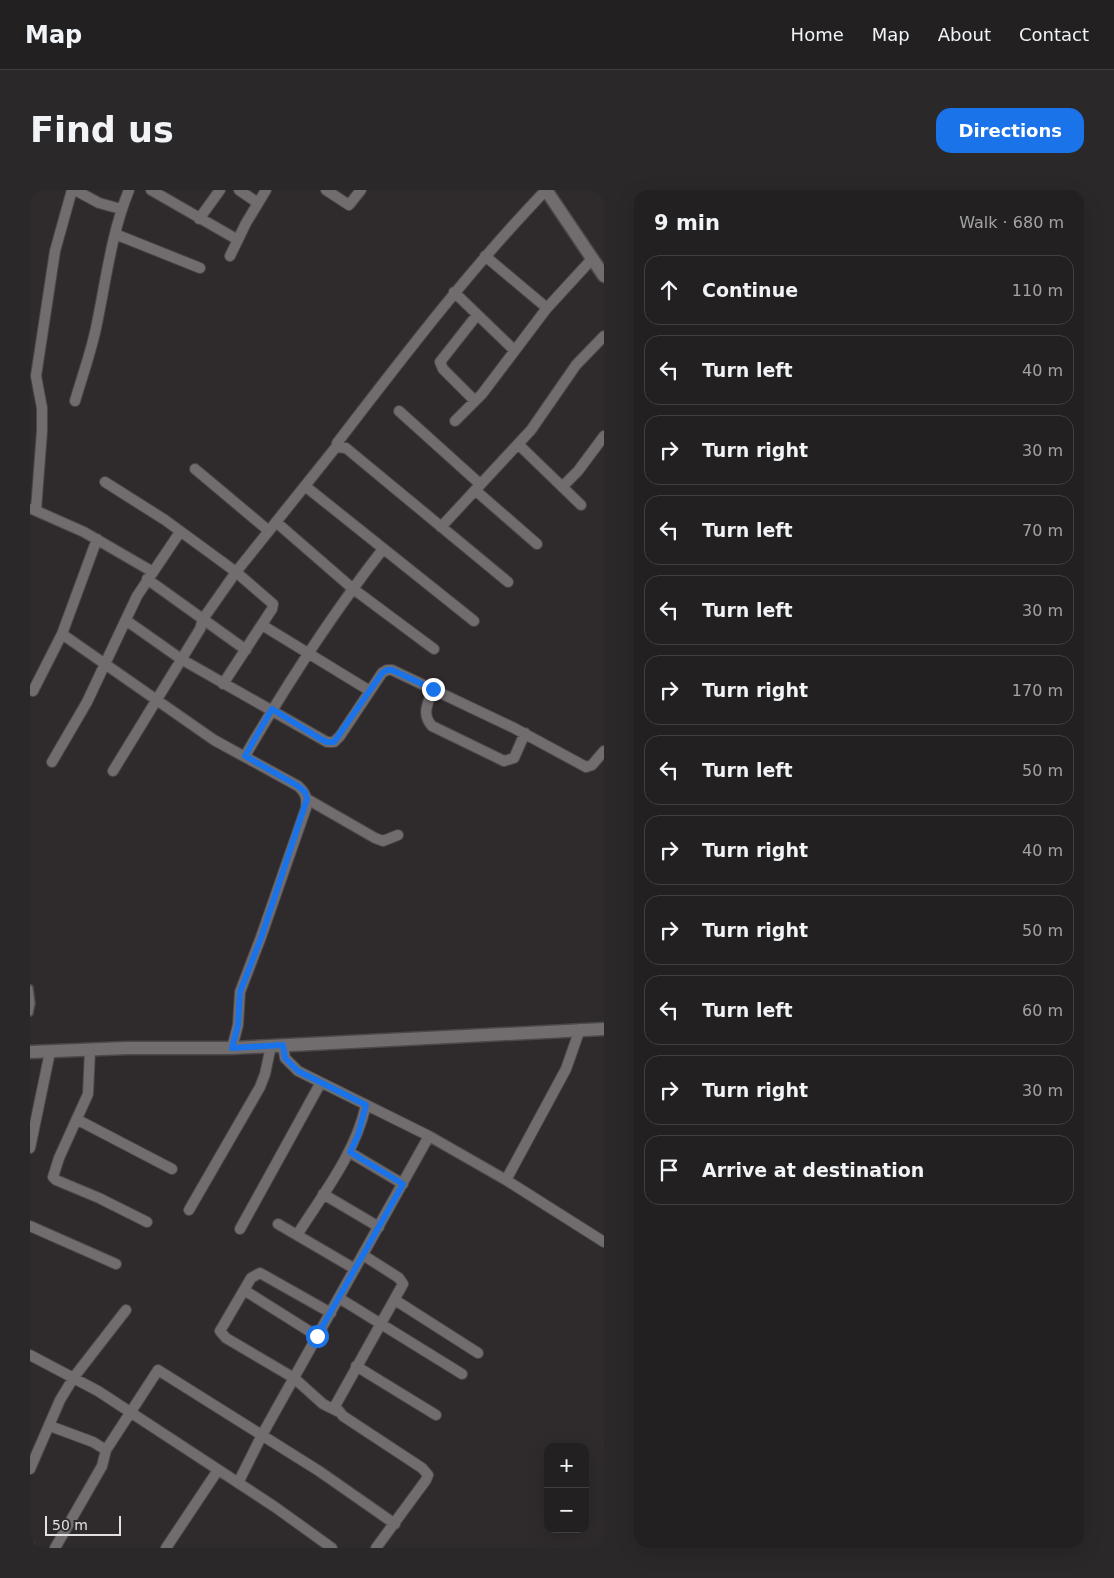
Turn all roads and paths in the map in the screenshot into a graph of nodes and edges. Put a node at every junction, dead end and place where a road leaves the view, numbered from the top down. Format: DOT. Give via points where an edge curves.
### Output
graph roads {
  1 [pos="73,190"];
  2 [pos="129,190"];
  3 [pos="151,190"];
  4 [pos="220,190"];
  5 [pos="239,190"];
  6 [pos="266,190"];
  7 [pos="326,190"];
  8 [pos="361,190"];
  9 [pos="546,190"];
  10 [pos="258,203"];
  11 [pos="121,209"];
  12 [pos="199,219"];
  13 [pos="115,234"];
  14 [pos="238,240"];
  15 [pos="230,256"];
  16 [pos="485,256"];
  17 [pos="592,259"];
  18 [pos="200,268"];
  19 [pos="604,276"];
  20 [pos="454,292"];
  21 [pos="547,308"];
  22 [pos="477,315"];
  23 [pos="604,336"];
  24 [pos="514,350"];
  25 [pos="75,401"];
  26 [pos="475,401"];
  27 [pos="399,411"];
  28 [pos="455,422"];
  29 [pos="604,436"];
  30 [pos="337,443"];
  31 [pos="518,444"];
  32 [pos="195,469"];
  33 [pos="105,482"];
  34 [pos="305,486"];
  35 [pos="562,486"];
  36 [pos="478,487"];
  37 [pos="581,505"];
  38 [pos="33,510"];
  39 [pos="276,522"];
  40 [pos="441,527"];
  41 [pos="269,531"];
  42 [pos="180,532"];
  43 [pos="98,539"];
  44 [pos="537,544"];
  45 [pos="383,549"];
  46 [pos="236,572"];
  47 [pos="150,576"];
  48 [pos="508,582"];
  49 [pos="352,588"];
  50 [pos="203,619"];
  51 [pos="127,621"];
  52 [pos="474,621"];
  53 [pos="262,624"];
  54 [pos="62,634"];
  55 [pos="434,649"];
  56 [pos="246,650"];
  57 [pos="308,654"];
  58 [pos="181,659"];
  59 [pos="106,663"];
  60 [pos="223,684"];
  61 [pos="433,689"];
  62 [pos="33,691"];
  63 [pos="370,691"];
  64 [pos="158,700"];
  65 [pos="272,709"];
  66 [pos="525,734"];
  67 [pos="604,751"];
  68 [pos="245,756"];
  69 [pos="52,762"];
  70 [pos="113,771"];
  71 [pos="307,799"];
  72 [pos="398,835"];
  73 [pos="30,988"];
  74 [pos="30,1013"];
  75 [pos="580,1029"];
  76 [pos="604,1029"];
  77 [pos="277,1046"];
  78 [pos="232,1048"];
  79 [pos="90,1050"];
  80 [pos="30,1052"];
  81 [pos="50,1052"];
  82 [pos="320,1084"];
  83 [pos="366,1105"];
  84 [pos="78,1120"];
  85 [pos="430,1136"];
  86 [pos="30,1148"];
  87 [pos="350,1152"];
  88 [pos="172,1169"];
  89 [pos="506,1180"];
  90 [pos="403,1184"];
  91 [pos="323,1194"];
  92 [pos="189,1210"];
  93 [pos="147,1222"];
  94 [pos="278,1224"];
  95 [pos="30,1226"];
  96 [pos="378,1227"];
  97 [pos="240,1229"];
  98 [pos="297,1235"];
  99 [pos="604,1242"];
  100 [pos="363,1255"];
  101 [pos="116,1264"];
  102 [pos="355,1269"];
  103 [pos="244,1290"];
  104 [pos="339,1298"];
  105 [pos="396,1300"];
  106 [pos="126,1310"];
  107 [pos="330,1313"];
  108 [pos="381,1324"];
  109 [pos="317,1336"];
  110 [pos="478,1353"];
  111 [pos="30,1355"];
  112 [pos="356,1366"];
  113 [pos="462,1374"];
  114 [pos="74,1377"];
  115 [pos="294,1378"];
  116 [pos="337,1411"];
  117 [pos="131,1412"];
  118 [pos="436,1415"];
  119 [pos="50,1426"];
  120 [pos="262,1435"];
  121 [pos="106,1450"];
  122 [pos="30,1469"];
  123 [pos="218,1470"];
  124 [pos="238,1483"];
  125 [pos="394,1524"];
  126 [pos="55,1548"];
  127 [pos="166,1548"];
  128 [pos="332,1548"];
  129 [pos="376,1548"];
  1 -- 11 [label="street"];
  1 -- 38 [label="street" via="55,251 36,376 42,431"];
  2 -- 11 [label="street"];
  3 -- 12 [label="street"];
  4 -- 12 [label="street"];
  5 -- 10 [label="street"];
  6 -- 10 [label="street"];
  7 -- 8 [label="street" via="349,206"];
  9 -- 16 [label="street"];
  9 -- 17 [label="street"];
  10 -- 14 [label="street"];
  11 -- 13 [label="street"];
  12 -- 14 [label="street"];
  13 -- 18 [label="street"];
  13 -- 25 [label="street" via="96,330"];
  14 -- 15 [label="street"];
  16 -- 20 [label="street"];
  16 -- 21 [label="street"];
  17 -- 19 [label="street"];
  17 -- 21 [label="street"];
  20 -- 22 [label="street"];
  20 -- 30 [label="street"];
  21 -- 24 [label="street"];
  22 -- 24 [label="street"];
  22 -- 26 [label="street" via="440,362 443,370"];
  23 -- 31 [label="street" via="576,365"];
  24 -- 26 [label="street"];
  26 -- 28 [label="street"];
  27 -- 36 [label="street"];
  29 -- 35 [label="street" via="578,471"];
  31 -- 35 [label="street"];
  31 -- 36 [label="street"];
  32 -- 41 [label="street"];
  33 -- 42 [label="street"];
  34 -- 39 [label="street"];
  34 -- 40 [label="street" via="332,451 340,446"];
  34 -- 45 [label="street"];
  35 -- 37 [label="street"];
  36 -- 40 [label="street"];
  36 -- 44 [label="street"];
  38 -- 43 [label="street"];
  39 -- 41 [label="street"];
  39 -- 49 [label="street"];
  40 -- 48 [label="street"];
  41 -- 46 [label="street"];
  42 -- 46 [label="street"];
  42 -- 47 [label="street"];
  43 -- 47 [label="street"];
  43 -- 54 [label="street"];
  45 -- 49 [label="street"];
  45 -- 52 [label="street"];
  46 -- 50 [label="street"];
  46 -- 53 [label="street" via="273,604"];
  47 -- 50 [label="street"];
  47 -- 51 [label="street"];
  49 -- 55 [label="street"];
  49 -- 57 [label="street"];
  50 -- 56 [label="street"];
  50 -- 58 [label="street"];
  51 -- 58 [label="street"];
  51 -- 59 [label="street"];
  53 -- 56 [label="street"];
  53 -- 57 [label="street"];
  54 -- 59 [label="street"];
  54 -- 62 [label="street"];
  56 -- 60 [label="street"];
  57 -- 63 [label="street"];
  57 -- 65 [label="street"];
  58 -- 60 [label="street"];
  58 -- 64 [label="street"];
  59 -- 64 [label="street"];
  59 -- 69 [label="street"];
  60 -- 65 [label="street"];
  61 -- 63 [label="street" via="387,670"];
  61 -- 66 [label="street"];
  61 -- 66 [label="street" via="425,712 432,726 504,761 514,758"];
  63 -- 65 [label="street" via="334,742 319,738"];
  64 -- 68 [label="street" via="214,740"];
  64 -- 70 [label="street"];
  65 -- 68 [label="street"];
  66 -- 67 [label="street" via="586,768"];
  68 -- 71 [label="street" via="298,786"];
  71 -- 72 [label="street" via="383,841"];
  71 -- 78 [label="street" via="240,992 238,1025"];
  73 -- 74 [label="lane"];
  75 -- 76 [label="street"];
  75 -- 77 [label="street"];
  75 -- 89 [label="street" via="566,1069"];
  77 -- 78 [label="street"];
  77 -- 82 [label="street" via="290,1065"];
  77 -- 92 [label="street" via="260,1086"];
  78 -- 79 [label="street"];
  79 -- 81 [label="street"];
  79 -- 84 [label="street" via="88,1094"];
  80 -- 81 [label="street"];
  81 -- 86 [label="street"];
  82 -- 83 [label="street"];
  82 -- 97 [label="street"];
  83 -- 85 [label="street"];
  83 -- 87 [label="street"];
  84 -- 88 [label="street"];
  84 -- 93 [label="street" via="53,1177"];
  85 -- 89 [label="street"];
  85 -- 90 [label="street"];
  87 -- 90 [label="street"];
  87 -- 91 [label="street"];
  89 -- 99 [label="street"];
  90 -- 96 [label="street"];
  91 -- 96 [label="street"];
  91 -- 98 [label="street"];
  94 -- 98 [label="street"];
  95 -- 101 [label="street"];
  96 -- 100 [label="street"];
  98 -- 102 [label="street"];
  100 -- 102 [label="street"];
  100 -- 105 [label="street" via="403,1281"];
  102 -- 104 [label="street"];
  103 -- 107 [label="street" via="251,1278 260,1273"];
  103 -- 109 [label="street"];
  103 -- 115 [label="street" via="220,1331 222,1335"];
  104 -- 107 [label="street"];
  104 -- 108 [label="street"];
  105 -- 108 [label="street"];
  105 -- 110 [label="street"];
  106 -- 114 [label="street"];
  107 -- 109 [label="street"];
  108 -- 112 [label="street"];
  108 -- 113 [label="street"];
  109 -- 115 [label="street"];
  111 -- 114 [label="street"];
  112 -- 116 [label="street" via="336,1400"];
  112 -- 118 [label="street"];
  114 -- 117 [label="street"];
  114 -- 119 [label="street"];
  115 -- 116 [label="street" via="323,1404"];
  115 -- 120 [label="street"];
  116 -- 125 [label="street" via="426,1472 426,1480"];
  117 -- 120 [label="street" via="158,1370"];
  117 -- 121 [label="street"];
  117 -- 123 [label="street"];
  119 -- 121 [label="street"];
  119 -- 122 [label="street"];
  120 -- 124 [label="street"];
  120 -- 125 [label="street"];
  121 -- 126 [label="street" via="102,1466"];
  123 -- 124 [label="street"];
  123 -- 127 [label="street"];
  124 -- 128 [label="street"];
  125 -- 129 [label="street"];
}
